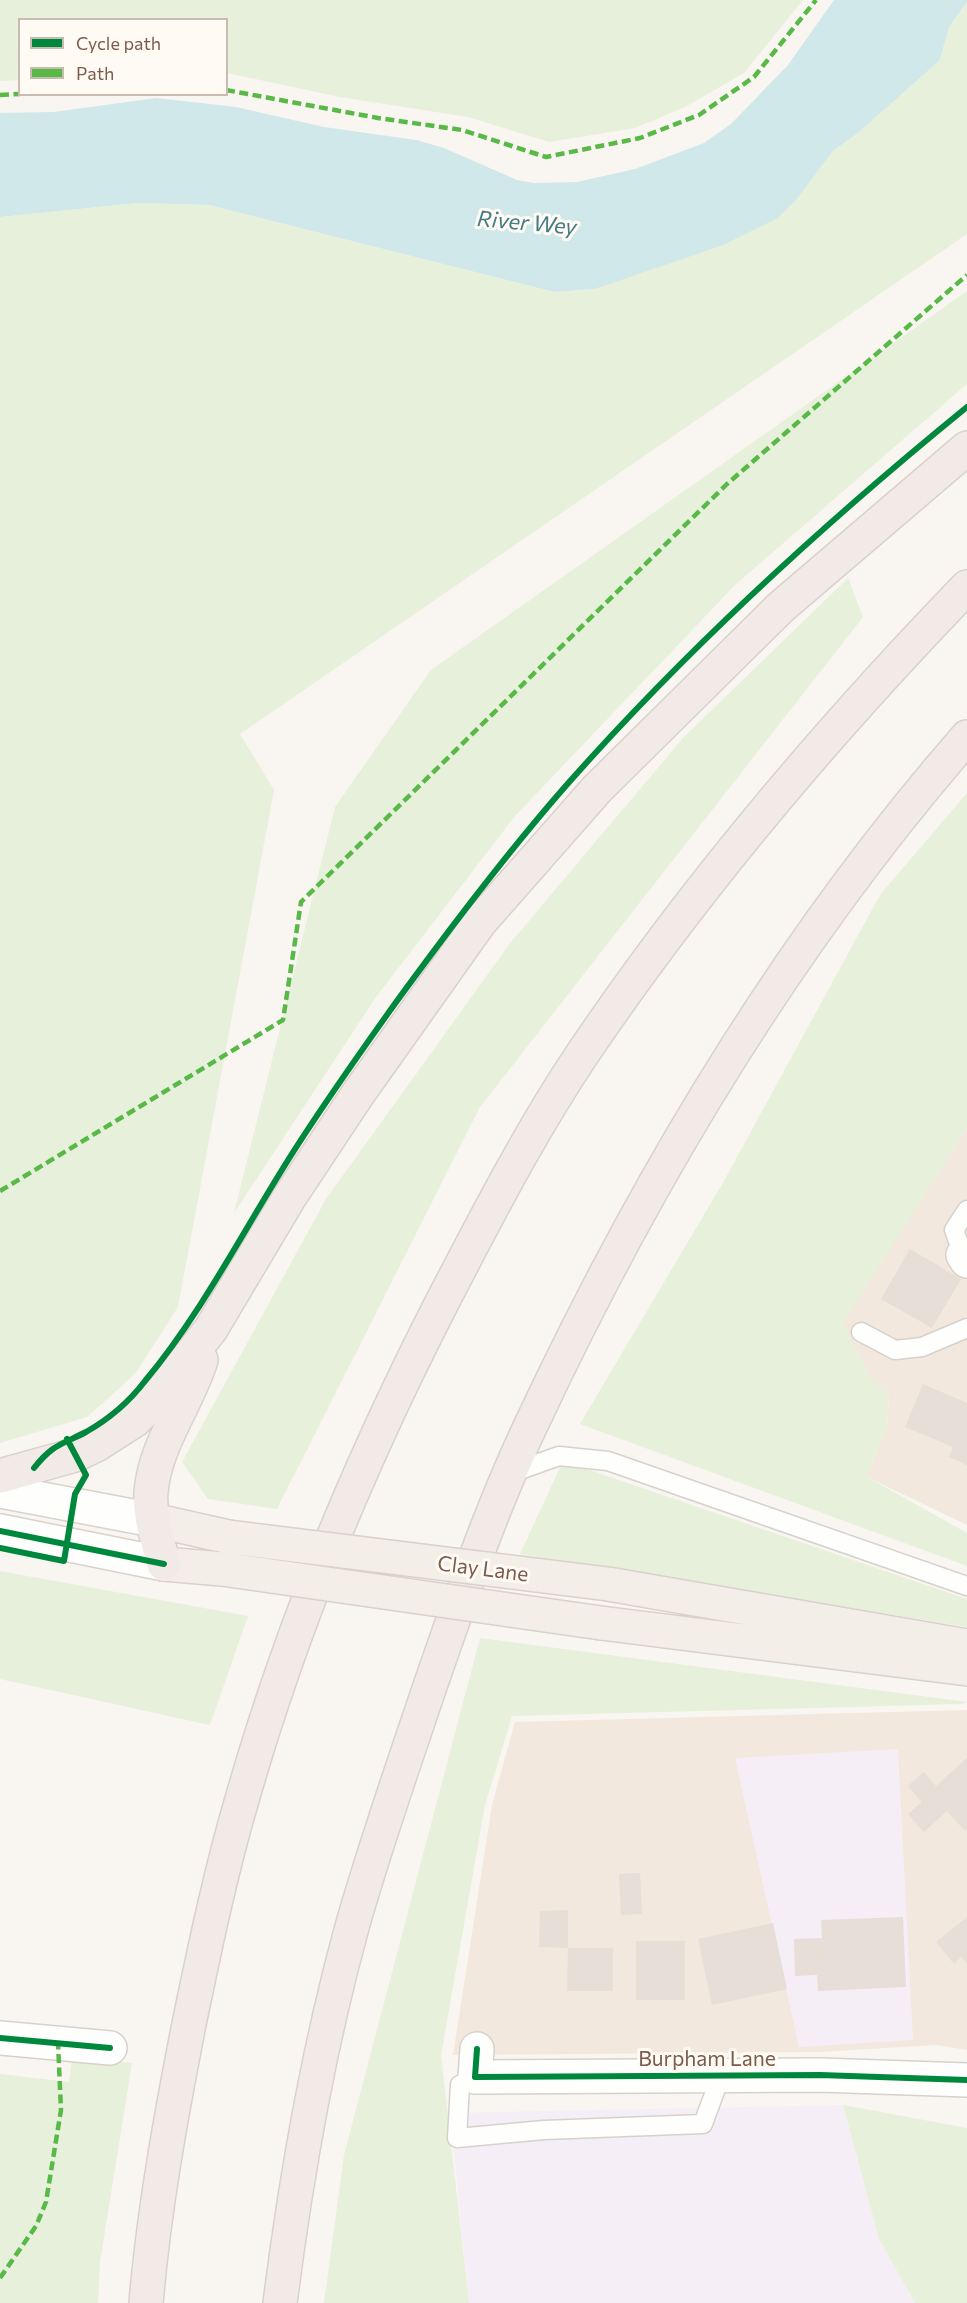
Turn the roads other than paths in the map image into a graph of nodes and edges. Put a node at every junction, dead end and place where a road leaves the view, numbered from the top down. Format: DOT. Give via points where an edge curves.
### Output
graph roads {
  1 [pos="967,448"];
  2 [pos="967,587"];
  3 [pos="967,737"];
  4 [pos="967,1210"];
  5 [pos="965,1258"];
  6 [pos="967,1328"];
  7 [pos="211,1329"];
  8 [pos="861,1332"];
  9 [pos="511,1473"];
  10 [pos="0,1476"];
  11 [pos="0,1491"];
  12 [pos="153,1520"];
  13 [pos="0,1531"];
  14 [pos="164,1564"];
  15 [pos="967,1586"];
  16 [pos="967,1646"];
  17 [pos="967,1669"];
  18 [pos="0,2038"];
  19 [pos="110,2048"];
  20 [pos="476,2063"];
  21 [pos="721,2075"];
  22 [pos="967,2080"];
  23 [pos="146,2303"];
  24 [pos="280,2303"];
  1 -- 7 [label="highway" via="781,607 597,789 480,922 358,1094"];
  2 -- 23 [label="highway" via="885,672 772,801 672,928 581,1057 495,1200 421,1341 351,1491 291,1645 242,1797 204,1952 170,2119"];
  3 -- 9 [label="highway" via="821,921 730,1053 650,1191 529,1429"];
  4 -- 5 [label="lane" via="954,1230"];
  6 -- 8 [label="lane" via="922,1347 895,1350"];
  7 -- 10 [label="highway" via="135,1420 75,1455"];
  7 -- 12 [label="highway" via="194,1381 163,1443 151,1492"];
  9 -- 15 [label="lane" via="559,1456 608,1461"];
  9 -- 24 [label="highway" via="456,1611 390,1802 352,1929 302,2160"];
  11 -- 12 [label="street, Clay Lane"];
  12 -- 14 [label="highway"];
  12 -- 16 [label="main road, Clay Lane, bridge" via="229,1537 608,1584"];
  13 -- 14 [label="street, Clay Lane"];
  14 -- 17 [label="main road, Clay Lane, bridge"];
  18 -- 19 [label="street"];
  20 -- 21 [label="street, Burpham Lane"];
  20 -- 21 [label="lane" via="460,2085 457,2138 544,2130 703,2124"];
  21 -- 22 [label="street, Burpham Lane"];
}
